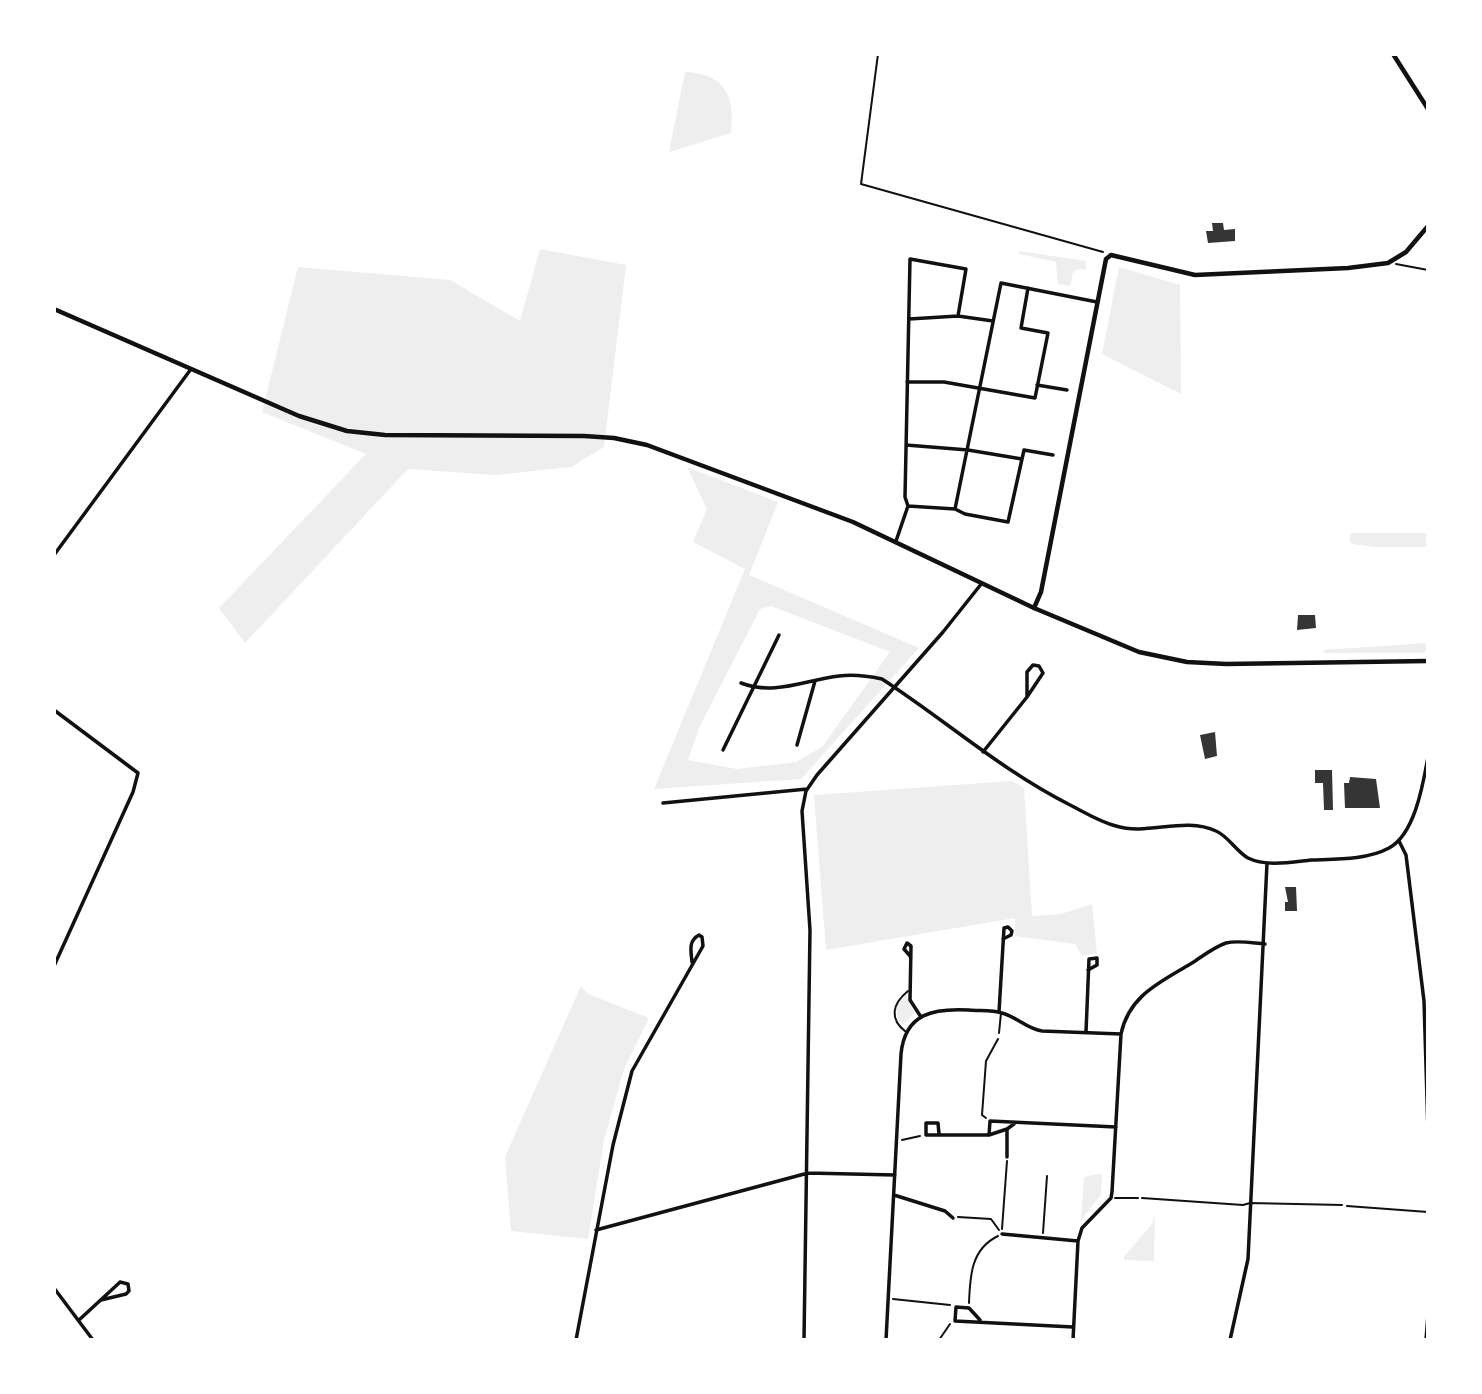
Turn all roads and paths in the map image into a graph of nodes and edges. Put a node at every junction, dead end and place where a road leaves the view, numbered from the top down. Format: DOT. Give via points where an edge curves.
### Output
graph roads {
  1 [pos="878,54"];
  2 [pos="1393,54"];
  3 [pos="1428,109"];
  4 [pos="1428,226"];
  5 [pos="1111,255"];
  6 [pos="1388,263"];
  7 [pos="1428,270"];
  8 [pos="1028,288"];
  9 [pos="1097,302"];
  10 [pos="54,309"];
  11 [pos="958,316"];
  12 [pos="909,319"];
  13 [pos="993,321"];
  14 [pos="191,369"];
  15 [pos="907,382"];
  16 [pos="1037,385"];
  17 [pos="980,388"];
  18 [pos="1067,390"];
  19 [pos="906,444"];
  20 [pos="968,450"];
  21 [pos="1054,455"];
  22 [pos="1022,459"];
  23 [pos="908,506"];
  24 [pos="955,509"];
  25 [pos="896,541"];
  26 [pos="54,555"];
  27 [pos="982,583"];
  28 [pos="1034,608"];
  29 [pos="779,635"];
  30 [pos="1428,661"];
  31 [pos="815,681"];
  32 [pos="741,684"];
  33 [pos="753,688"];
  34 [pos="895,688"];
  35 [pos="1027,697"];
  36 [pos="54,710"];
  37 [pos="797,745"];
  38 [pos="723,750"];
  39 [pos="983,752"];
  40 [pos="1428,757"];
  41 [pos="807,789"];
  42 [pos="663,803"];
  43 [pos="1399,841"];
  44 [pos="1268,863"];
  45 [pos="1003,939"];
  46 [pos="1265,944"];
  47 [pos="911,957"];
  48 [pos="692,962"];
  49 [pos="54,966"];
  50 [pos="1088,970"];
  51 [pos="909,990"];
  52 [pos="1000,1013"];
  53 [pos="921,1017"];
  54 [pos="907,1032"];
  55 [pos="1086,1032"];
  56 [pos="999,1033"];
  57 [pos="1121,1034"];
  58 [pos="990,1121"];
  59 [pos="1015,1123"];
  60 [pos="1116,1127"];
  61 [pos="1007,1129"];
  62 [pos="1428,1131"];
  63 [pos="939,1134"];
  64 [pos="926,1135"];
  65 [pos="989,1135"];
  66 [pos="897,1141"];
  67 [pos="1007,1157"];
  68 [pos="807,1173"];
  69 [pos="895,1175"];
  70 [pos="1047,1176"];
  71 [pos="894,1195"];
  72 [pos="1111,1198"];
  73 [pos="1142,1198"];
  74 [pos="1250,1203"];
  75 [pos="1342,1205"];
  76 [pos="1428,1212"];
  77 [pos="956,1218"];
  78 [pos="596,1230"];
  79 [pos="1002,1234"];
  80 [pos="1043,1238"];
  81 [pos="1077,1241"];
  82 [pos="54,1288"];
  83 [pos="888,1299"];
  84 [pos="101,1300"];
  85 [pos="956,1307"];
  86 [pos="969,1308"];
  87 [pos="1428,1315"];
  88 [pos="79,1320"];
  89 [pos="980,1320"];
  90 [pos="956,1321"];
  91 [pos="1073,1326"];
  92 [pos="93,1340"];
  93 [pos="576,1340"];
  94 [pos="804,1340"];
  95 [pos="886,1340"];
  96 [pos="939,1340"];
  97 [pos="1073,1340"];
  98 [pos="1230,1340"];
  99 [pos="1426,1340"];
  1 -- 5 [label="path" via="861,184"];
  2 -- 3 [label="main road"];
  4 -- 6 [label="main road" via="1406,252"];
  5 -- 6 [label="main road" via="1195,275"];
  5 -- 9 [label="main road" via="1106,259"];
  6 -- 7 [label="path"];
  8 -- 9 [label="street"];
  8 -- 13 [label="street" via="1001,283"];
  8 -- 16 [label="street" via="1021,328 1048,333"];
  9 -- 28 [label="main road" via="1041,593"];
  10 -- 14 [label="main road"];
  11 -- 12 [label="street"];
  11 -- 12 [label="street" via="966,269 910,259"];
  11 -- 13 [label="street"];
  12 -- 15 [label="street"];
  13 -- 17 [label="street"];
  14 -- 25 [label="main road" via="299,416 347,431 631,440 820,508"];
  14 -- 26 [label="street"];
  15 -- 17 [label="street"];
  15 -- 19 [label="street"];
  16 -- 17 [label="street" via="1035,398"];
  16 -- 18 [label="street"];
  17 -- 20 [label="street"];
  19 -- 20 [label="street"];
  19 -- 23 [label="street"];
  20 -- 22 [label="street"];
  20 -- 24 [label="street"];
  21 -- 22 [label="street" via="1024,450"];
  22 -- 24 [label="street" via="1008,522"];
  23 -- 24 [label="street"];
  23 -- 25 [label="street"];
  25 -- 27 [label="main road"];
  27 -- 28 [label="main road"];
  27 -- 34 [label="street"];
  28 -- 30 [label="main road" via="1118,645 1187,662"];
  29 -- 33 [label="street"];
  31 -- 33 [label="street"];
  31 -- 34 [label="street" via="854,675 882,679"];
  31 -- 37 [label="street"];
  32 -- 33 [label="street"];
  33 -- 38 [label="street"];
  34 -- 39 [label="street"];
  34 -- 41 [label="street"];
  35 -- 35 [label="street" via="1042,673 1039,666 1033,665 1027,672"];
  35 -- 39 [label="street"];
  36 -- 49 [label="street" via="138,773"];
  39 -- 44 [label="street" via="1026,782 1103,822 1147,829 1191,825 1216,831 1248,858"];
  40 -- 43 [label="street" via="1413,815"];
  41 -- 42 [label="street"];
  41 -- 68 [label="street" via="802,811 810,930"];
  43 -- 44 [label="street" via="1377,853"];
  43 -- 62 [label="street" via="1406,855 1423,988"];
  44 -- 46 [label="street"];
  45 -- 52 [label="street"];
  46 -- 57 [label="street" via="1222,945 1149,988 1129,1011"];
  46 -- 74 [label="street"];
  47 -- 51 [label="street"];
  48 -- 48 [label="street" via="691,943 699,935 703,946"];
  48 -- 78 [label="street" via="632,1071"];
  50 -- 55 [label="street"];
  51 -- 53 [label="street" via="910,1003"];
  51 -- 54 [label="lane" via="895,1006 896,1023"];
  52 -- 53 [label="street" via="943,1010"];
  52 -- 55 [label="street" via="1037,1030"];
  52 -- 56 [label="lane"];
  53 -- 54 [label="street"];
  54 -- 66 [label="street" via="901,1054"];
  55 -- 57 [label="street"];
  56 -- 58 [label="path" via="986,1061 982,1115"];
  57 -- 60 [label="street"];
  58 -- 59 [label="street"];
  58 -- 65 [label="street"];
  59 -- 60 [label="street"];
  59 -- 61 [label="street"];
  60 -- 72 [label="street"];
  61 -- 65 [label="street"];
  61 -- 67 [label="street"];
  63 -- 64 [label="street"];
  63 -- 64 [label="street" via="938,1123 926,1123"];
  63 -- 65 [label="street"];
  64 -- 66 [label="path"];
  66 -- 69 [label="street"];
  67 -- 79 [label="path"];
  68 -- 69 [label="street"];
  68 -- 78 [label="street"];
  68 -- 94 [label="street"];
  69 -- 71 [label="street"];
  70 -- 80 [label="path"];
  71 -- 77 [label="street"];
  71 -- 83 [label="street"];
  72 -- 73 [label="path"];
  72 -- 81 [label="street"];
  73 -- 74 [label="lane"];
  74 -- 75 [label="lane"];
  74 -- 98 [label="street" via="1245,1275"];
  75 -- 76 [label="path"];
  77 -- 79 [label="path" via="991,1219"];
  78 -- 93 [label="street"];
  79 -- 80 [label="street"];
  79 -- 86 [label="path" via="986,1242 977,1256 971,1271"];
  80 -- 81 [label="street"];
  81 -- 91 [label="street"];
  82 -- 88 [label="street"];
  83 -- 85 [label="path"];
  83 -- 95 [label="street"];
  84 -- 84 [label="street" via="120,1282 128,1284 126,1294"];
  84 -- 88 [label="street"];
  85 -- 86 [label="street"];
  85 -- 90 [label="street"];
  86 -- 89 [label="street"];
  87 -- 99 [label="street"];
  88 -- 92 [label="street"];
  89 -- 90 [label="street"];
  89 -- 91 [label="street"];
  90 -- 96 [label="path" via="948,1324"];
  91 -- 97 [label="street"];
}
